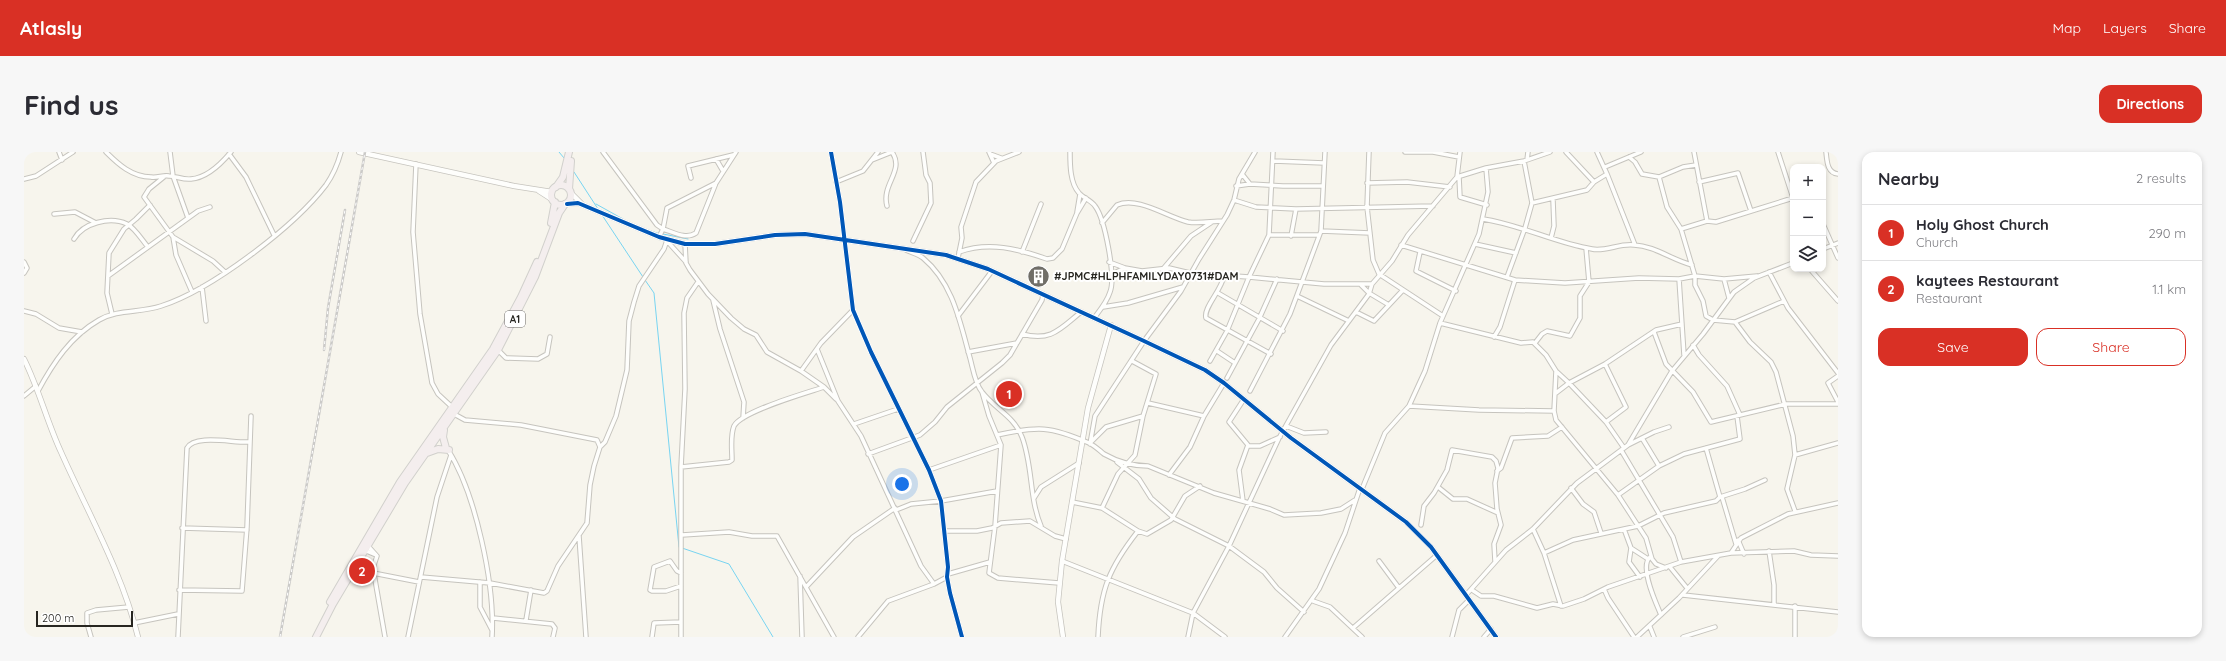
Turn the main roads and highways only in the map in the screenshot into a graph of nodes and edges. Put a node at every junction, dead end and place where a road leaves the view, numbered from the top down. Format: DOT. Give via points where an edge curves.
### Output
graph roads {
  1 [pos="569,152"];
  2 [pos="573,152"];
  3 [pos="554,189"];
  4 [pos="570,191"];
  5 [pos="554,201"];
  6 [pos="566,204"];
  7 [pos="446,425"];
  8 [pos="434,436"];
  9 [pos="424,456"];
  10 [pos="364,546"];
  11 [pos="312,637"];
  12 [pos="316,637"];
  1 -- 3 [label="highway" via="563,177"];
  2 -- 4 [label="highway, A1"];
  3 -- 4 [label="highway" via="563,185"];
  3 -- 5 [label="highway, A1"];
  4 -- 6 [label="highway, A1" via="570,199"];
  5 -- 6 [label="highway" via="560,205"];
  5 -- 8 [label="highway, A1" via="554,211 547,234 521,298 493,349"];
  6 -- 7 [label="highway, A1" via="559,212 535,277 498,350"];
  7 -- 8 [label="highway, A1"];
  7 -- 9 [label="highway" via="443,435 449,451 434,450"];
  8 -- 9 [label="highway, A1"];
  8 -- 10 [label="highway, A1" via="400,482"];
  9 -- 10 [label="highway, A1"];
  10 -- 11 [label="highway, A1"];
  10 -- 12 [label="highway, A1"];
}
